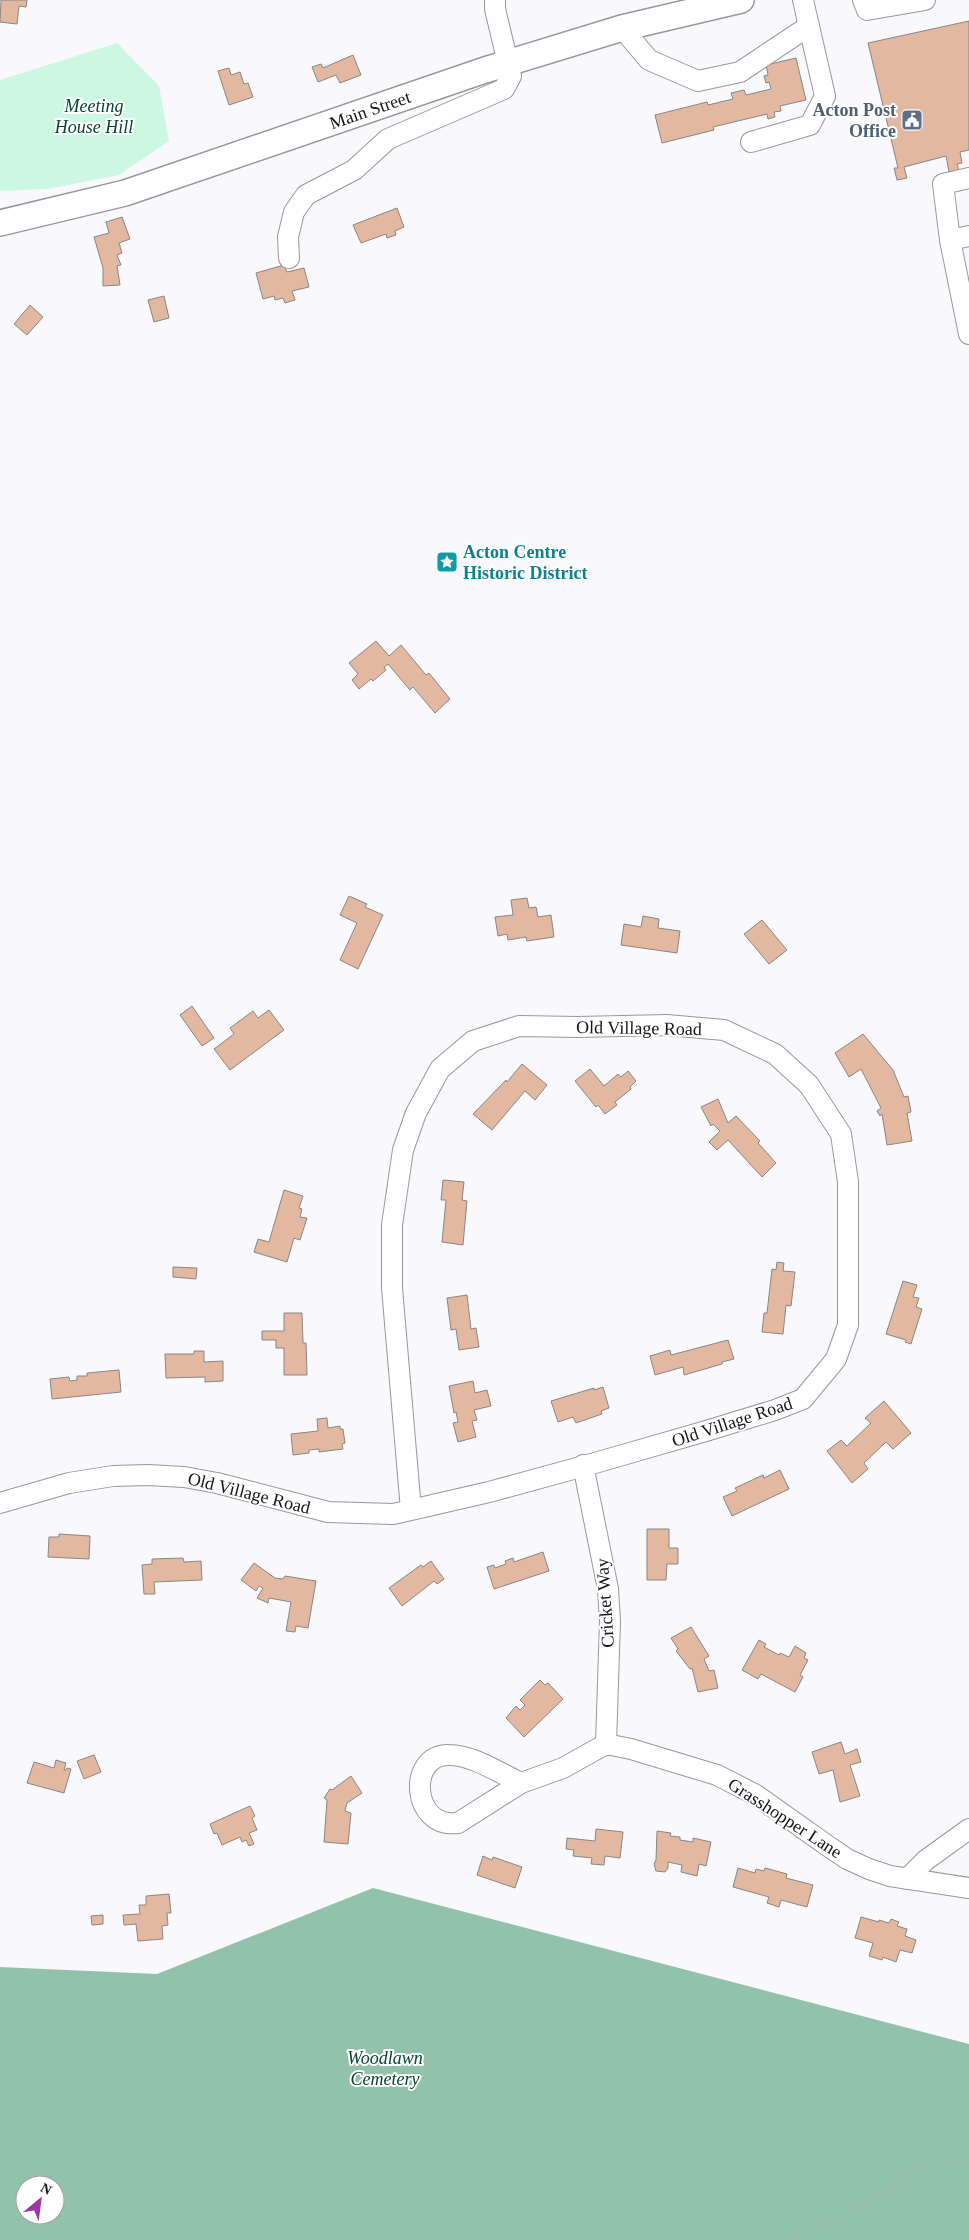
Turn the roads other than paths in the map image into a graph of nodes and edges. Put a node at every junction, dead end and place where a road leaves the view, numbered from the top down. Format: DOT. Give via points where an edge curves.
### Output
graph roads {
  1 [pos="495,0"];
  2 [pos="741,0"];
  3 [pos="803,0"];
  4 [pos="862,0"];
  5 [pos="925,0"];
  6 [pos="809,26"];
  7 [pos="622,28"];
  8 [pos="510,62"];
  9 [pos="751,142"];
  10 [pos="969,178"];
  11 [pos="0,223"];
  12 [pos="960,238"];
  13 [pos="289,258"];
  14 [pos="969,334"];
  15 [pos="583,1465"];
  16 [pos="0,1503"];
  17 [pos="411,1510"];
  18 [pos="606,1744"];
  19 [pos="521,1783"];
  20 [pos="969,1829"];
  21 [pos="907,1879"];
  22 [pos="969,1888"];
  1 -- 8 [label="street"];
  2 -- 7 [label="main road, Main Street"];
  3 -- 6 [label="street"];
  4 -- 5 [label="street" via="867,10"];
  6 -- 7 [label="street" via="740,72 698,81 648,60"];
  6 -- 9 [label="street" via="825,96 810,125"];
  7 -- 8 [label="main road, Main Street"];
  8 -- 11 [label="main road, Main Street" via="125,193"];
  8 -- 13 [label="street" via="511,76 504,89 388,139 354,170 306,195 294,212 288,237"];
  10 -- 12 [label="street" via="942,184"];
  12 -- 14 [label="street"];
  15 -- 17 [label="street, Old Village Road"];
  15 -- 17 [label="street, Old Village Road" via="706,1432 802,1399 836,1359 848,1325 848,1182 841,1134 810,1085 774,1054 724,1030 667,1025 519,1026 472,1041 440,1069 416,1113 403,1150 392,1225 392,1288"];
  15 -- 18 [label="street, Cricket Way" via="608,1589 610,1629"];
  16 -- 17 [label="street, Old Village Road" via="69,1484 113,1476 148,1475 216,1483 328,1512 393,1514"];
  18 -- 19 [label="street" via="563,1768"];
  18 -- 21 [label="street, Grasshopper Lane" via="717,1775 764,1800 847,1858 890,1876"];
  19 -- 19 [label="street" via="471,1760 444,1755 424,1769 420,1796 428,1812 436,1819 453,1823 477,1812"];
  20 -- 21 [label="street" via="926,1860"];
  21 -- 22 [label="street, Grasshopper Lane"];
}
